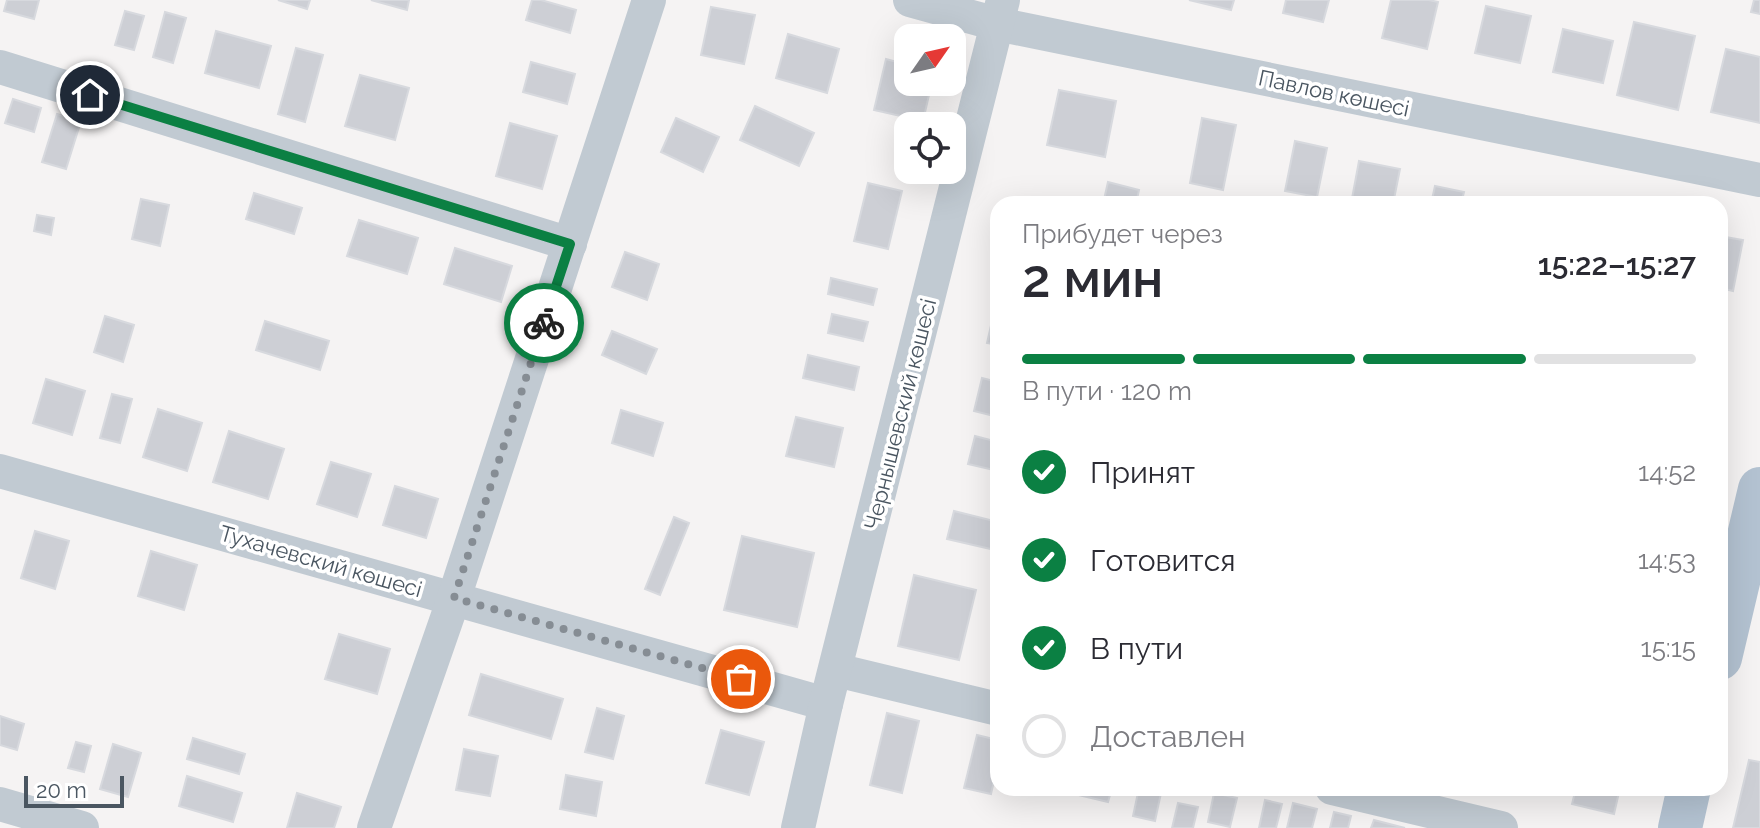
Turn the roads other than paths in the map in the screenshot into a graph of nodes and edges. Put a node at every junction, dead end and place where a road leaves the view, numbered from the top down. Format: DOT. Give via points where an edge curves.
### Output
graph roads {
  1 [pos="649,0"];
  2 [pos="910,0"];
  3 [pos="1000,12"];
  4 [pos="0,67"];
  5 [pos="1760,180"];
  6 [pos="570,244"];
  7 [pos="0,471"];
  8 [pos="1760,489"];
  9 [pos="454,598"];
  10 [pos="1728,624"];
  11 [pos="836,670"];
  12 [pos="826,704"];
  13 [pos="990,707"];
  14 [pos="1366,796"];
  15 [pos="1687,796"];
  16 [pos="0,804"];
  17 [pos="82,828"];
  18 [pos="374,828"];
  19 [pos="798,828"];
  20 [pos="1501,828"];
  21 [pos="1680,828"];
  1 -- 6 [label="street"];
  2 -- 3 [label="street, Павлов көшесі"];
  3 -- 5 [label="street, Павлов көшесі"];
  3 -- 11 [label="street, Чернышевский көшесі"];
  4 -- 6 [label="street"];
  6 -- 9 [label="street"];
  7 -- 9 [label="street, Тухачевский көшесі"];
  8 -- 10 [label="main road"];
  9 -- 12 [label="street, Тухачевский көшесі"];
  9 -- 18 [label="street"];
  11 -- 12 [label="street, Чернышевский көшесі"];
  11 -- 13 [label="street"];
  12 -- 19 [label="street, Чернышевский көшесі"];
  14 -- 20 [label="street"];
  15 -- 21 [label="main road"];
  16 -- 17 [label="street"];
}
